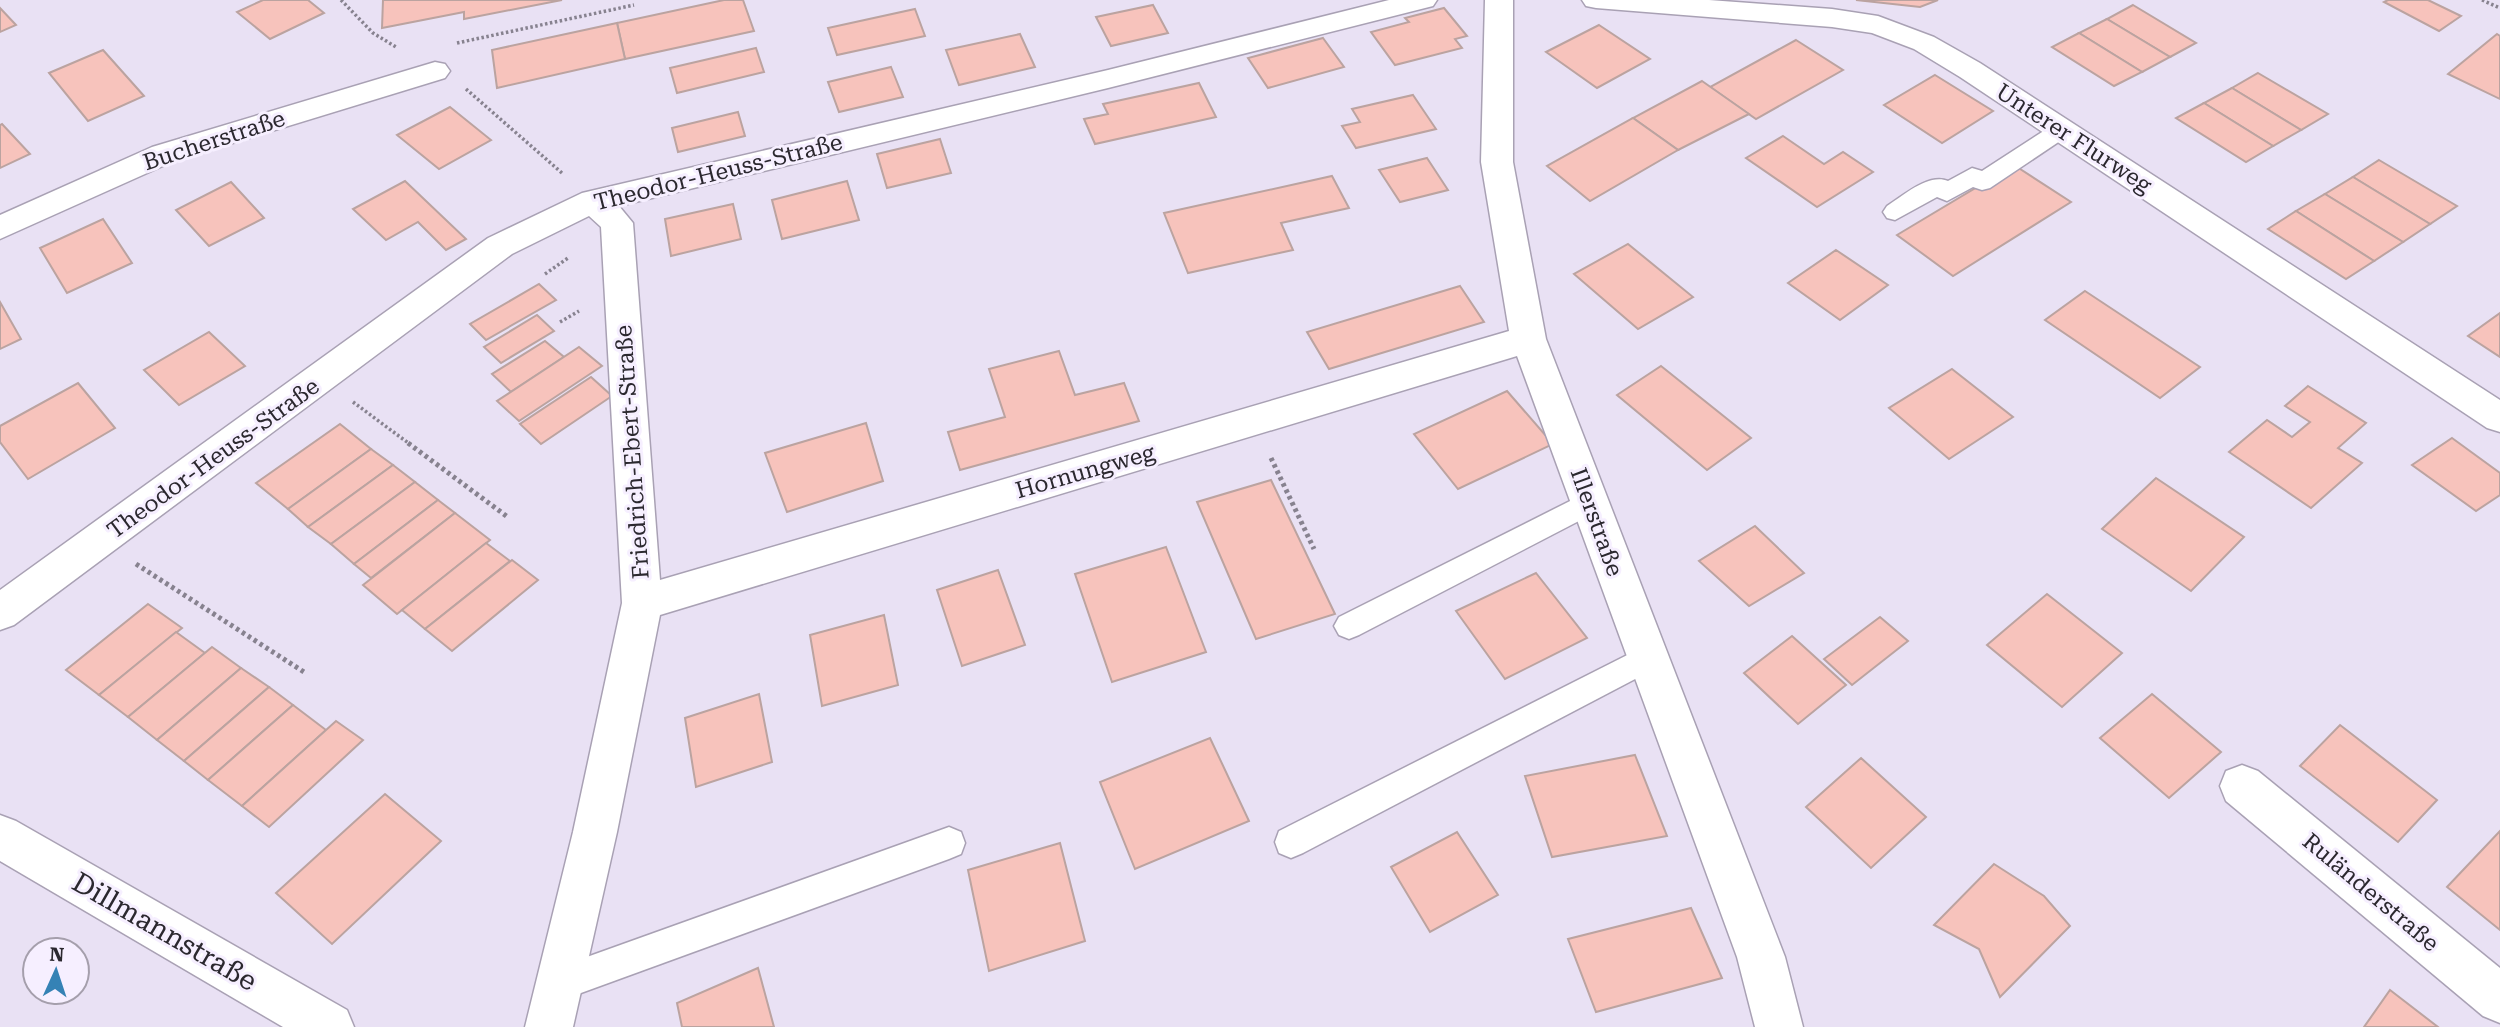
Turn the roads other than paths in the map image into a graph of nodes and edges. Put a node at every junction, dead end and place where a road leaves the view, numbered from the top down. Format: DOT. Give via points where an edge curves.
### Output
graph roads {
  1 [pos="1423,0"];
  2 [pos="1499,0"];
  3 [pos="1596,0"];
  4 [pos="441,58"];
  5 [pos="2061,130"];
  6 [pos="593,201"];
  7 [pos="1895,212"];
  8 [pos="0,228"];
  9 [pos="1528,339"];
  10 [pos="2500,418"];
  11 [pos="1590,502"];
  12 [pos="642,603"];
  13 [pos="0,613"];
  14 [pos="1349,626"];
  15 [pos="1649,657"];
  16 [pos="2242,786"];
  17 [pos="0,836"];
  18 [pos="1291,842"];
  19 [pos="949,843"];
  20 [pos="559,984"];
  21 [pos="2500,999"];
  22 [pos="330,1027"];
  23 [pos="549,1027"];
  24 [pos="1779,1027"];
  1 -- 6 [label="street, Theodor-Heuss-Straße"];
  2 -- 9 [label="street, Illerstraße" via="1497,162"];
  3 -- 5 [label="street, Unterer Flurweg" via="1878,25 1924,43"];
  4 -- 8 [label="street, Bucherstraße" via="163,154"];
  5 -- 7 [label="lane" via="1982,182 1972,176 1947,193 1938,186"];
  5 -- 10 [label="street, Unterer Flurweg"];
  6 -- 12 [label="street, Friedrich-Ebert-Straße" via="617,223"];
  6 -- 13 [label="street, Theodor-Heuss-Straße" via="500,246"];
  9 -- 11 [label="street, Illerstraße"];
  9 -- 12 [label="street, Hornungweg"];
  11 -- 14 [label="lane"];
  11 -- 15 [label="street, Illerstraße"];
  12 -- 20 [label="street, Friedrich-Ebert-Straße"];
  15 -- 18 [label="lane"];
  15 -- 24 [label="street, Illerstraße" via="1761,957"];
  16 -- 21 [label="street, Ruländerstraße"];
  17 -- 22 [label="street, Dillmannstraße"];
  19 -- 20 [label="lane"];
  20 -- 23 [label="street, Friedrich-Ebert-Straße"];
}
